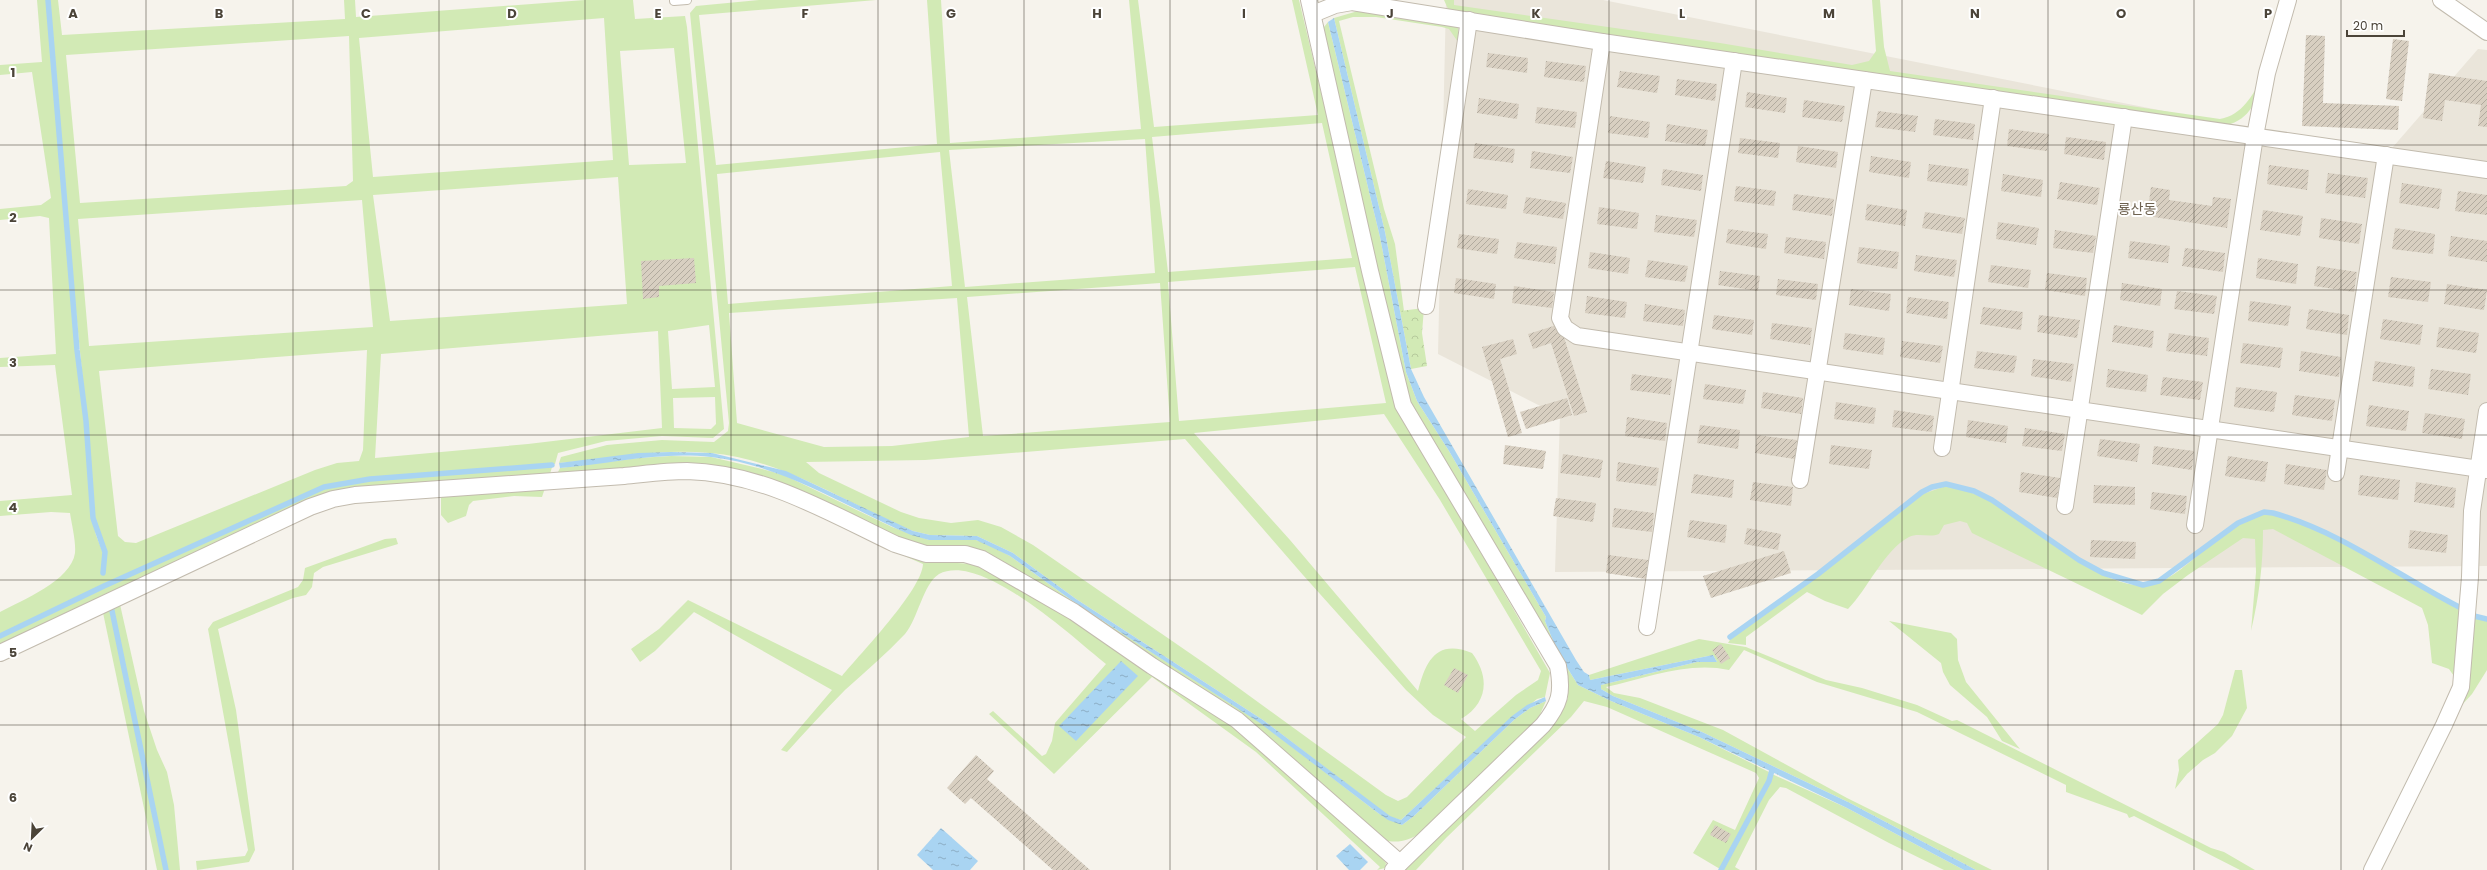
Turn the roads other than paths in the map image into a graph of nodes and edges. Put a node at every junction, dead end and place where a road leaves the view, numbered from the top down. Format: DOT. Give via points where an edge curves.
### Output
graph roads {
  1 [pos="687,0"];
  2 [pos="2288,0"];
  3 [pos="2441,0"];
  4 [pos="674,1"];
  5 [pos="1311,7"];
  6 [pos="1468,20"];
  7 [pos="2487,32"];
  8 [pos="1602,42"];
  9 [pos="1734,61"];
  10 [pos="1864,80"];
  11 [pos="1993,98"];
  12 [pos="2124,117"];
  13 [pos="2255,136"];
  14 [pos="2386,155"];
  15 [pos="2487,170"];
  16 [pos="1426,306"];
  17 [pos="1689,352"];
  18 [pos="1818,372"];
  19 [pos="1951,392"];
  20 [pos="2078,408"];
  21 [pos="2487,411"];
  22 [pos="2210,429"];
  23 [pos="1942,448"];
  24 [pos="2339,449"];
  25 [pos="2483,470"];
  26 [pos="2336,473"];
  27 [pos="1800,480"];
  28 [pos="2065,506"];
  29 [pos="2195,525"];
  30 [pos="1646,627"];
  31 [pos="0,652"];
  32 [pos="1397,867"];
  33 [pos="2372,870"];
  1 -- 4 [label="lane"];
  2 -- 13 [label="street" via="2267,73"];
  3 -- 7 [label="street"];
  5 -- 6 [label="street" via="1352,2"];
  5 -- 32 [label="street" via="1403,405 1558,666 1561,683 1559,701 1554,712"];
  6 -- 8 [label="street"];
  6 -- 16 [label="street"];
  8 -- 9 [label="street"];
  8 -- 17 [label="street" via="1560,318 1566,328 1577,336"];
  9 -- 10 [label="street"];
  9 -- 17 [label="street"];
  10 -- 11 [label="street"];
  10 -- 18 [label="street"];
  11 -- 12 [label="street"];
  11 -- 19 [label="street"];
  12 -- 13 [label="street"];
  12 -- 20 [label="street"];
  13 -- 14 [label="street"];
  13 -- 22 [label="street"];
  14 -- 15 [label="street"];
  14 -- 24 [label="street"];
  17 -- 18 [label="street"];
  17 -- 30 [label="street"];
  18 -- 19 [label="street"];
  18 -- 27 [label="street"];
  19 -- 20 [label="street"];
  19 -- 23 [label="street"];
  20 -- 22 [label="street"];
  20 -- 28 [label="street"];
  21 -- 25 [label="street"];
  22 -- 24 [label="street"];
  22 -- 29 [label="street"];
  24 -- 25 [label="street"];
  24 -- 26 [label="street"];
  25 -- 33 [label="street" via="2472,510 2470,577 2461,687"];
  31 -- 32 [label="street" via="131,589 310,507 333,499 356,495 661,472 715,474 780,489 894,544 926,554 965,554 1004,570 1074,612 1237,720"];
}
